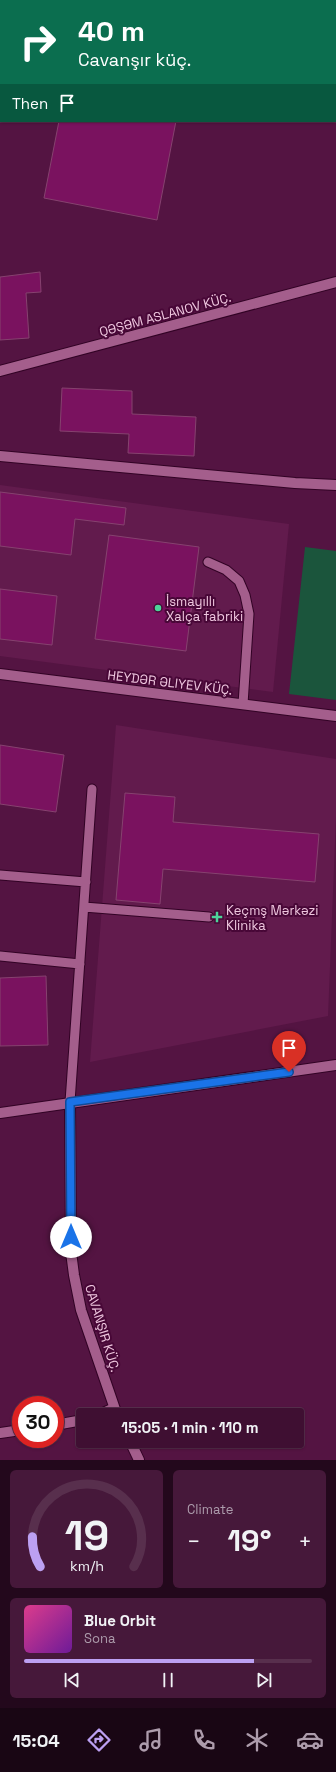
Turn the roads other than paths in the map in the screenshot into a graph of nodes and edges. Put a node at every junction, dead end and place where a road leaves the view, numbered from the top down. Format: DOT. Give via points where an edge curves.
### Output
graph roads {
  1 [pos="336,282"];
  2 [pos="0,371"];
  3 [pos="0,456"];
  4 [pos="336,485"];
  5 [pos="208,562"];
  6 [pos="0,674"];
  7 [pos="244,704"];
  8 [pos="336,716"];
  9 [pos="92,789"];
  10 [pos="0,875"];
  11 [pos="86,882"];
  12 [pos="84,907"];
  13 [pos="209,917"];
  14 [pos="0,956"];
  15 [pos="80,964"];
  16 [pos="336,1065"];
  17 [pos="70,1102"];
  18 [pos="0,1113"];
  19 [pos="115,1408"];
  20 [pos="76,1422"];
  21 [pos="64,1424"];
  22 [pos="12,1431"];
  23 [pos="0,1433"];
  24 [pos="133,1448"];
  25 [pos="139,1460"];
  1 -- 2 [label="street, QƏŞƏM ASLANOV KÜÇ."];
  3 -- 4 [label="street"];
  5 -- 7 [label="lane" via="226,570 239,581 250,614"];
  6 -- 7 [label="street, HEYDƏR ƏLIYEV KÜÇ."];
  7 -- 8 [label="street, HEYDƏR ƏLIYEV KÜÇ."];
  9 -- 11 [label="lane"];
  10 -- 11 [label="lane"];
  11 -- 12 [label="lane"];
  12 -- 13 [label="lane"];
  12 -- 15 [label="lane"];
  14 -- 15 [label="lane"];
  15 -- 17 [label="lane"];
  16 -- 17 [label="street"];
  17 -- 18 [label="street"];
  17 -- 19 [label="street, CAVANŞIR KÜÇ." via="71,1252 74,1275 81,1310"];
  20 -- 21 [label="street"];
  22 -- 23 [label="street"];
  24 -- 25 [label="street"];
}
